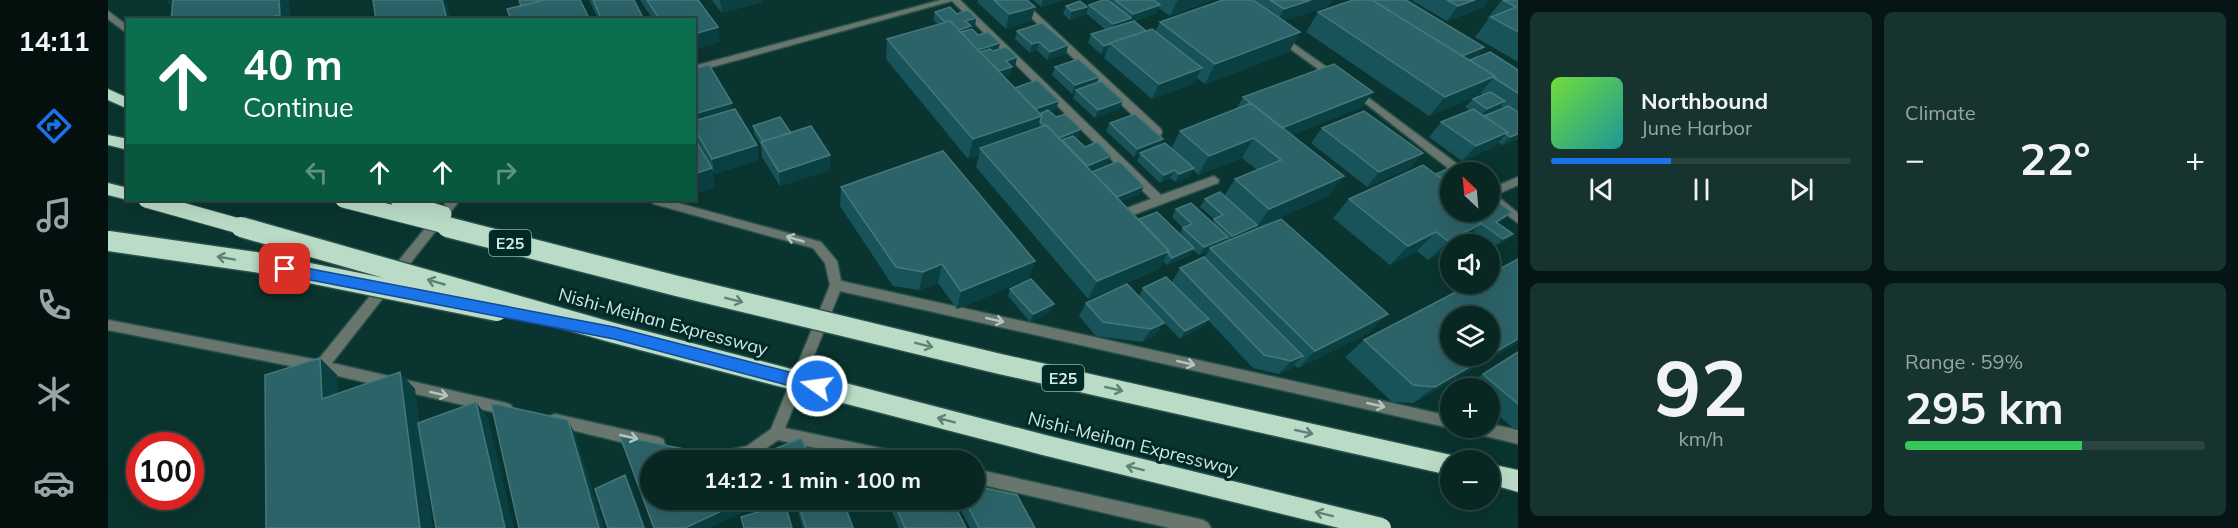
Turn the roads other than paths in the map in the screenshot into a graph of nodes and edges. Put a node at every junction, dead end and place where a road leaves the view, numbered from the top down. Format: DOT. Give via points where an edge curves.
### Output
graph roads {
  1 [pos="953,0"];
  2 [pos="1017,0"];
  3 [pos="108,14"];
  4 [pos="1268,28"];
  5 [pos="126,29"];
  6 [pos="696,68"];
  7 [pos="108,94"];
  8 [pos="126,103"];
  9 [pos="1157,132"];
  10 [pos="108,140"];
  11 [pos="126,144"];
  12 [pos="1447,162"];
  13 [pos="1214,180"];
  14 [pos="1518,181"];
  15 [pos="108,189"];
  16 [pos="1500,189"];
  17 [pos="126,194"];
  18 [pos="150,201"];
  19 [pos="348,201"];
  20 [pos="401,201"];
  21 [pos="453,201"];
  22 [pos="658,201"];
  23 [pos="1160,201"];
  24 [pos="1500,203"];
  25 [pos="1126,213"];
  26 [pos="1518,219"];
  27 [pos="108,241"];
  28 [pos="836,285"];
  29 [pos="677,286"];
  30 [pos="108,325"];
  31 [pos="614,333"];
  32 [pos="321,366"];
  33 [pos="515,411"];
  34 [pos="538,416"];
  35 [pos="1440,420"];
  36 [pos="776,433"];
  37 [pos="1500,433"];
  38 [pos="1518,437"];
  39 [pos="676,448"];
  40 [pos="754,450"];
  41 [pos="856,450"];
  42 [pos="1440,463"];
  43 [pos="1500,476"];
  44 [pos="985,478"];
  45 [pos="1518,481"];
  46 [pos="1203,528"];
  47 [pos="1381,528"];
  1 -- 6 [label="street"];
  1 -- 23 [label="street"];
  2 -- 9 [label="street"];
  3 -- 5 [label="street"];
  4 -- 12 [label="street"];
  7 -- 8 [label="highway"];
  10 -- 11 [label="highway"];
  13 -- 23 [label="street"];
  14 -- 16 [label="street"];
  15 -- 17 [label="highway"];
  31 -- 18 [label="highway, Nishi-Meihan Expressway, one-way, bridge"];
  19 -- 29 [label="highway, Nishi-Meihan Expressway / E25, bridge"];
  20 -- 29 [label="highway, E25, bridge"];
  21 -- 32 [label="street"];
  28 -- 22 [label="street, one-way" via="831,261 817,245"];
  23 -- 25 [label="street"];
  24 -- 26 [label="street"];
  31 -- 27 [label="highway, one-way, bridge" via="238,260"];
  28 -- 35 [label="street, one-way"];
  28 -- 36 [label="street"];
  29 -- 42 [label="highway, Nishi-Meihan Expressway / E25, one-way, bridge"];
  30 -- 32 [label="street"];
  47 -- 31 [label="highway, Nishi-Meihan Expressway, one-way, bridge"];
  32 -- 33 [label="street, one-way"];
  34 -- 39 [label="street, one-way"];
  36 -- 40 [label="street"];
  36 -- 41 [label="street"];
  37 -- 38 [label="street"];
  43 -- 45 [label="highway"];
  44 -- 46 [label="street"];
}
